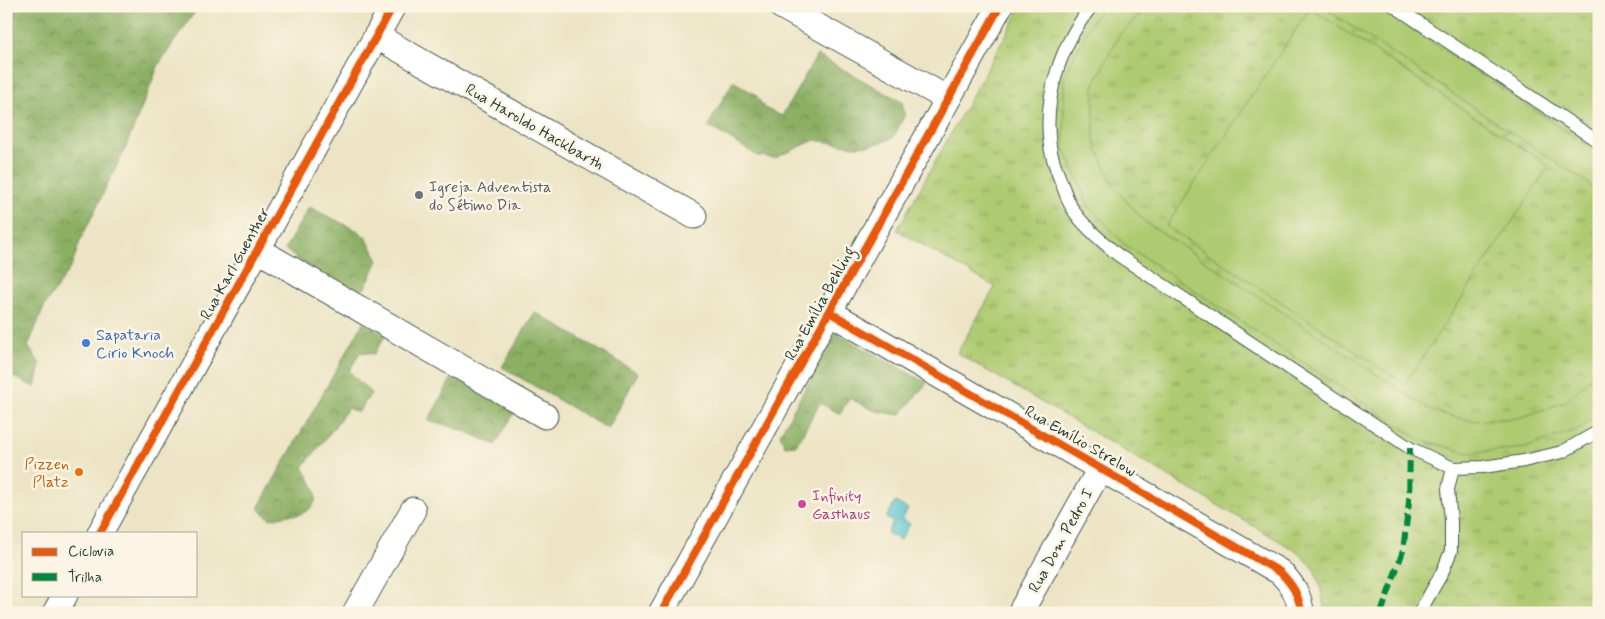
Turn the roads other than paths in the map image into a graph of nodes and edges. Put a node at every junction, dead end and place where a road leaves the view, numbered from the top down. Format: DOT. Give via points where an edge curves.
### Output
graph roads {
  1 [pos="393,6"];
  2 [pos="781,6"];
  3 [pos="1000,6"];
  4 [pos="1092,6"];
  5 [pos="1394,6"];
  6 [pos="376,36"];
  7 [pos="948,99"];
  8 [pos="1599,142"];
  9 [pos="694,216"];
  10 [pos="258,250"];
  11 [pos="829,312"];
  12 [pos="545,416"];
  13 [pos="1599,431"];
  14 [pos="1100,467"];
  15 [pos="1453,468"];
  16 [pos="413,510"];
  17 [pos="101,532"];
  18 [pos="64,596"];
  19 [pos="1301,611"];
  20 [pos="55,613"];
  21 [pos="355,613"];
  22 [pos="661,613"];
  23 [pos="1020,613"];
  24 [pos="1419,613"];
  1 -- 6 [label="street, Rua Karl Guenther"];
  2 -- 7 [label="street"];
  3 -- 7 [label="street, Rua Emília Behling"];
  4 -- 15 [label="lane" via="1068,44 1054,77 1049,117 1050,146 1058,177 1072,208 1118,255 1410,448"];
  5 -- 8 [label="lane"];
  6 -- 9 [label="street, Rua Haroldo Hackbarth"];
  6 -- 10 [label="street, Rua Karl Guenther"];
  7 -- 11 [label="street, Rua Emília Behling"];
  10 -- 12 [label="street"];
  10 -- 17 [label="street, Rua Karl Guenther"];
  11 -- 14 [label="street, Rua Emílio Strelow"];
  11 -- 22 [label="street, Rua Emília Behling"];
  13 -- 15 [label="lane" via="1562,452 1524,461"];
  14 -- 19 [label="street, Rua Emílio Strelow" via="1280,572 1299,597"];
  14 -- 23 [label="street, Rua Dom Pedro I"];
  15 -- 24 [label="lane" via="1448,489 1451,551"];
  16 -- 21 [label="street"];
  18 -- 20 [label="street"];
}
